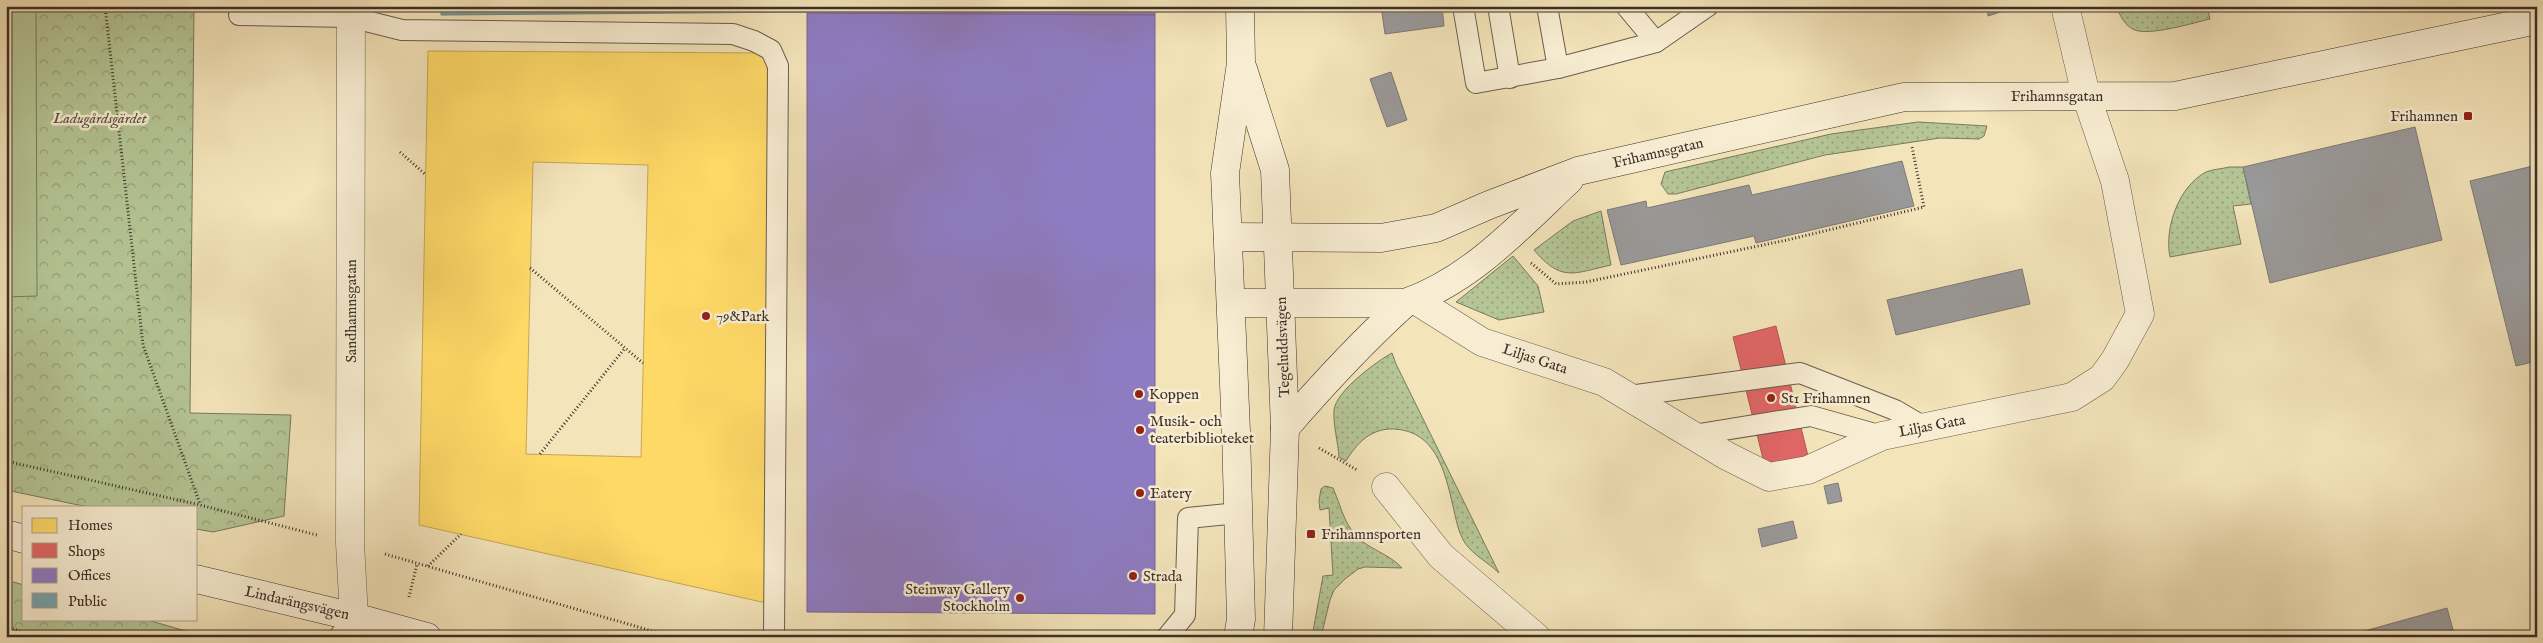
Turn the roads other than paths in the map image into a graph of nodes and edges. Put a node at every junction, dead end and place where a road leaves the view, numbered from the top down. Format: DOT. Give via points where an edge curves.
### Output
graph roads {
  1 [pos="1240,6"];
  2 [pos="1463,6"];
  3 [pos="1498,6"];
  4 [pos="1547,6"];
  5 [pos="1626,6"];
  6 [pos="1708,6"];
  7 [pos="2065,6"];
  8 [pos="350,12"];
  9 [pos="239,15"];
  10 [pos="2537,20"];
  11 [pos="1656,42"];
  12 [pos="1241,63"];
  13 [pos="1558,68"];
  14 [pos="1510,78"];
  15 [pos="2086,95"];
  16 [pos="1578,171"];
  17 [pos="1228,237"];
  18 [pos="1278,237"];
  19 [pos="1410,301"];
  20 [pos="1231,303"];
  21 [pos="1282,305"];
  22 [pos="1629,396"];
  23 [pos="1924,427"];
  24 [pos="1285,428"];
  25 [pos="1693,435"];
  26 [pos="1882,436"];
  27 [pos="1386,487"];
  28 [pos="1238,513"];
  29 [pos="6,534"];
  30 [pos="22,538"];
  31 [pos="198,580"];
  32 [pos="347,627"];
  33 [pos="427,637"];
  34 [pos="774,637"];
  35 [pos="1167,637"];
  36 [pos="1238,637"];
  37 [pos="1278,637"];
  38 [pos="1536,637"];
  1 -- 12 [label="street, Tegeluddsvägen"];
  2 -- 14 [label="lane" via="1476,83"];
  3 -- 14 [label="lane"];
  4 -- 13 [label="lane"];
  5 -- 11 [label="lane"];
  6 -- 11 [label="lane"];
  7 -- 15 [label="street, Liljas Gata"];
  8 -- 9 [label="lane"];
  8 -- 32 [label="street, Sandhamnsgatan" via="350,544"];
  8 -- 34 [label="lane" via="402,30 733,34 771,50 778,66"];
  10 -- 15 [label="street, Frihamnsgatan" via="2175,96"];
  11 -- 13 [label="lane"];
  12 -- 17 [label="street, Tegeluddsvägen" via="1225,173"];
  12 -- 18 [label="street, Tegeluddsvägen" via="1275,170"];
  13 -- 14 [label="lane"];
  15 -- 16 [label="street, Frihamnsgatan" via="1904,97"];
  15 -- 23 [label="street, Liljas Gata" via="2115,181 2140,314 2102,378 2072,397"];
  16 -- 18 [label="street, Frihamnsgatan" via="1489,204 1436,228 1380,238"];
  16 -- 19 [label="street" via="1510,235 1454,280"];
  17 -- 18 [label="street, Frihamnsgatan"];
  17 -- 20 [label="street, Tegeluddsvägen"];
  18 -- 21 [label="street, Tegeluddsvägen"];
  19 -- 21 [label="street"];
  19 -- 22 [label="street, Liljas Gata" via="1482,342 1604,382"];
  19 -- 24 [label="street" via="1336,370"];
  20 -- 21 [label="street"];
  20 -- 28 [label="street, Tegeluddsvägen"];
  21 -- 24 [label="street, Tegeluddsvägen"];
  22 -- 23 [label="lane" via="1800,373 1895,410"];
  22 -- 25 [label="street, Liljas Gata"];
  23 -- 26 [label="street, Liljas Gata"];
  24 -- 37 [label="street, Tegeluddsvägen"];
  25 -- 26 [label="lane" via="1811,416"];
  25 -- 26 [label="street, Liljas Gata" via="1769,477 1808,470"];
  27 -- 38 [label="street" via="1441,556"];
  28 -- 35 [label="lane" via="1188,518 1185,615"];
  28 -- 36 [label="street, Tegeluddsvägen" via="1241,619"];
  29 -- 30 [label="street"];
  31 -- 32 [label="street, Lindarängsvägen"];
  32 -- 33 [label="street, Lindarängsvägen"];
}
